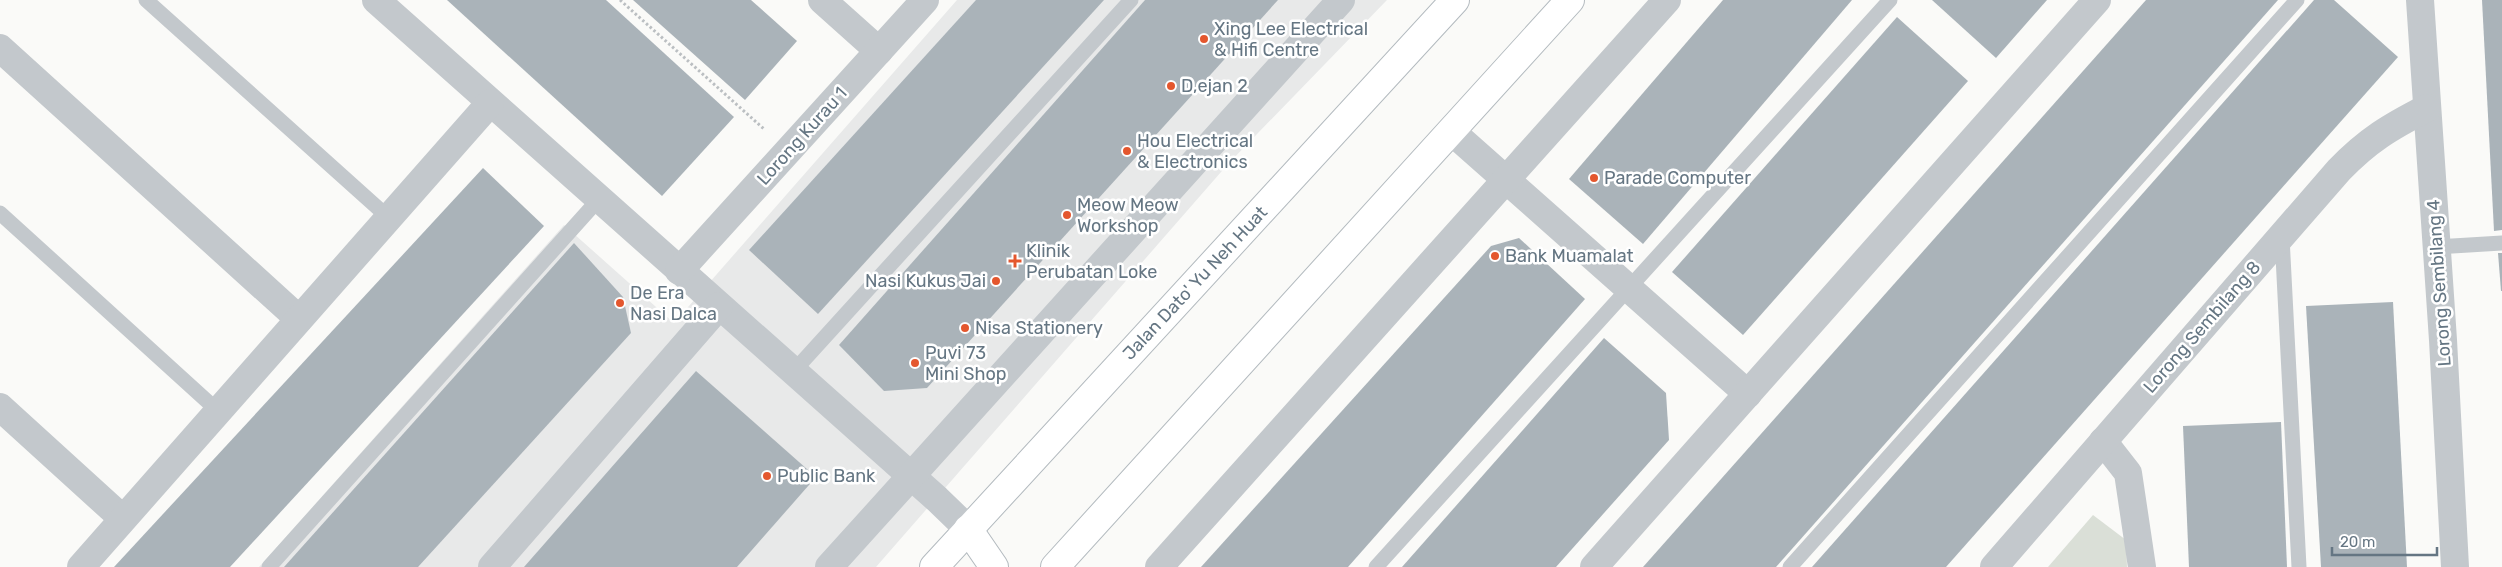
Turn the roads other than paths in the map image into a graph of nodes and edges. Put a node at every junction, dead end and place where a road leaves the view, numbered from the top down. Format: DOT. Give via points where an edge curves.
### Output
graph roads {
  1 [pos="146,0"];
  2 [pos="376,0"];
  3 [pos="822,0"];
  4 [pos="925,0"];
  5 [pos="1131,0"];
  6 [pos="1341,0"];
  7 [pos="1455,0"];
  8 [pos="1570,0"];
  9 [pos="1667,0"];
  10 [pos="1890,0"];
  11 [pos="2097,0"];
  12 [pos="2298,0"];
  13 [pos="2420,0"];
  14 [pos="0,48"];
  15 [pos="879,51"];
  16 [pos="490,103"];
  17 [pos="2427,108"];
  18 [pos="1451,131"];
  19 [pos="1506,179"];
  20 [pos="599,200"];
  21 [pos="0,214"];
  22 [pos="389,218"];
  23 [pos="2282,235"];
  24 [pos="2502,243"];
  25 [pos="2436,247"];
  26 [pos="679,271"];
  27 [pos="1629,288"];
  28 [pos="718,306"];
  29 [pos="300,319"];
  30 [pos="793,372"];
  31 [pos="1748,394"];
  32 [pos="0,407"];
  33 [pos="218,411"];
  34 [pos="2103,441"];
  35 [pos="910,477"];
  36 [pos="122,518"];
  37 [pos="968,529"];
  38 [pos="81,567"];
  39 [pos="269,567"];
  40 [pos="492,567"];
  41 [pos="829,567"];
  42 [pos="934,567"];
  43 [pos="994,567"];
  44 [pos="1055,567"];
  45 [pos="1159,567"];
  46 [pos="1376,567"];
  47 [pos="1594,567"];
  48 [pos="1790,567"];
  49 [pos="1994,567"];
  50 [pos="2142,567"];
  51 [pos="2299,567"];
  52 [pos="2455,567"];
  1 -- 22 [label="lane"];
  2 -- 16 [label="street"];
  3 -- 15 [label="street"];
  4 -- 15 [label="street, Lorong Kurau 1"];
  5 -- 30 [label="lane"];
  6 -- 35 [label="street"];
  7 -- 37 [label="main road, Jalan Dato' Yu Neh Huat"];
  8 -- 18 [label="main road"];
  9 -- 19 [label="street"];
  10 -- 27 [label="lane"];
  11 -- 31 [label="street"];
  12 -- 48 [label="lane"];
  13 -- 17 [label="street, Lorong Sembilang 4"];
  14 -- 29 [label="street"];
  15 -- 26 [label="street, Lorong Kurau 1"];
  16 -- 20 [label="street"];
  16 -- 22 [label="street"];
  17 -- 23 [label="street, Lorong Sembilang 8" via="2386,128 2361,147"];
  17 -- 25 [label="street, Lorong Sembilang 4"];
  18 -- 19 [label="street"];
  18 -- 44 [label="main road"];
  19 -- 27 [label="street"];
  19 -- 45 [label="street"];
  20 -- 26 [label="street"];
  20 -- 39 [label="lane"];
  21 -- 33 [label="lane"];
  22 -- 29 [label="street"];
  23 -- 34 [label="street, Lorong Sembilang 8"];
  23 -- 51 [label="lane"];
  24 -- 25 [label="lane"];
  25 -- 52 [label="street, Lorong Sembilang 4"];
  26 -- 28 [label="street"];
  27 -- 31 [label="street"];
  27 -- 46 [label="lane"];
  28 -- 30 [label="street"];
  28 -- 40 [label="street"];
  29 -- 33 [label="street"];
  30 -- 35 [label="street"];
  31 -- 47 [label="street"];
  32 -- 36 [label="street"];
  33 -- 36 [label="street"];
  34 -- 49 [label="street, Lorong Sembilang 8"];
  34 -- 50 [label="street" via="2128,473"];
  35 -- 37 [label="street"];
  35 -- 41 [label="street"];
  36 -- 38 [label="street"];
  37 -- 42 [label="main road, Jalan Dato' Yu Neh Huat"];
  37 -- 43 [label="main road"];
}
